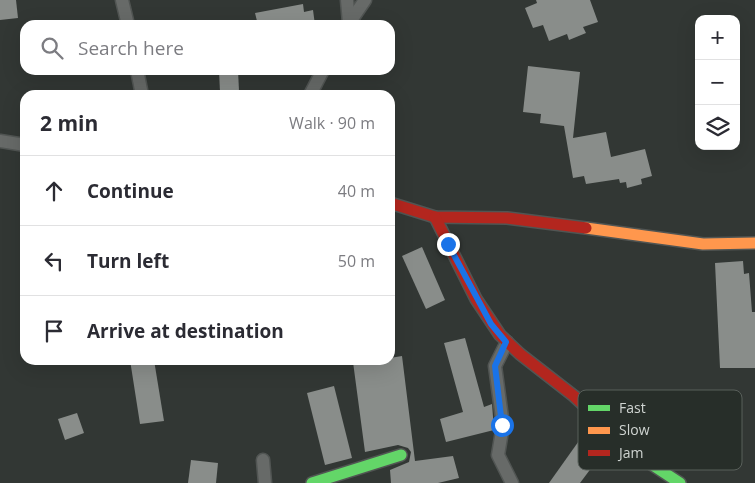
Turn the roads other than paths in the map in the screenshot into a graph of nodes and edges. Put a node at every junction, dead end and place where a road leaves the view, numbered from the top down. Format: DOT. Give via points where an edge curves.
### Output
graph roads {
  1 [pos="122,0"];
  2 [pos="347,0"];
  3 [pos="365,0"];
  4 [pos="127,20"];
  5 [pos="349,20"];
  6 [pos="352,20"];
  7 [pos="138,75"];
  8 [pos="320,75"];
  9 [pos="141,90"];
  10 [pos="313,90"];
  11 [pos="0,141"];
  12 [pos="20,144"];
  13 [pos="395,205"];
  14 [pos="435,217"];
  15 [pos="755,244"];
  16 [pos="506,342"];
  17 [pos="578,400"];
  18 [pos="401,455"];
  19 [pos="263,460"];
  20 [pos="662,470"];
  21 [pos="265,483"];
  22 [pos="312,483"];
  23 [pos="512,483"];
  24 [pos="680,483"];
  1 -- 4 [label="street"];
  2 -- 5 [label="street"];
  3 -- 6 [label="street"];
  7 -- 9 [label="street"];
  8 -- 10 [label="street"];
  11 -- 12 [label="street"];
  13 -- 14 [label="street"];
  14 -- 15 [label="street" via="507,218 703,244"];
  14 -- 16 [label="street" via="491,324"];
  16 -- 17 [label="street"];
  16 -- 23 [label="street" via="495,366 502,425 498,456"];
  18 -- 22 [label="street"];
  19 -- 21 [label="street"];
  20 -- 24 [label="street"];
}
